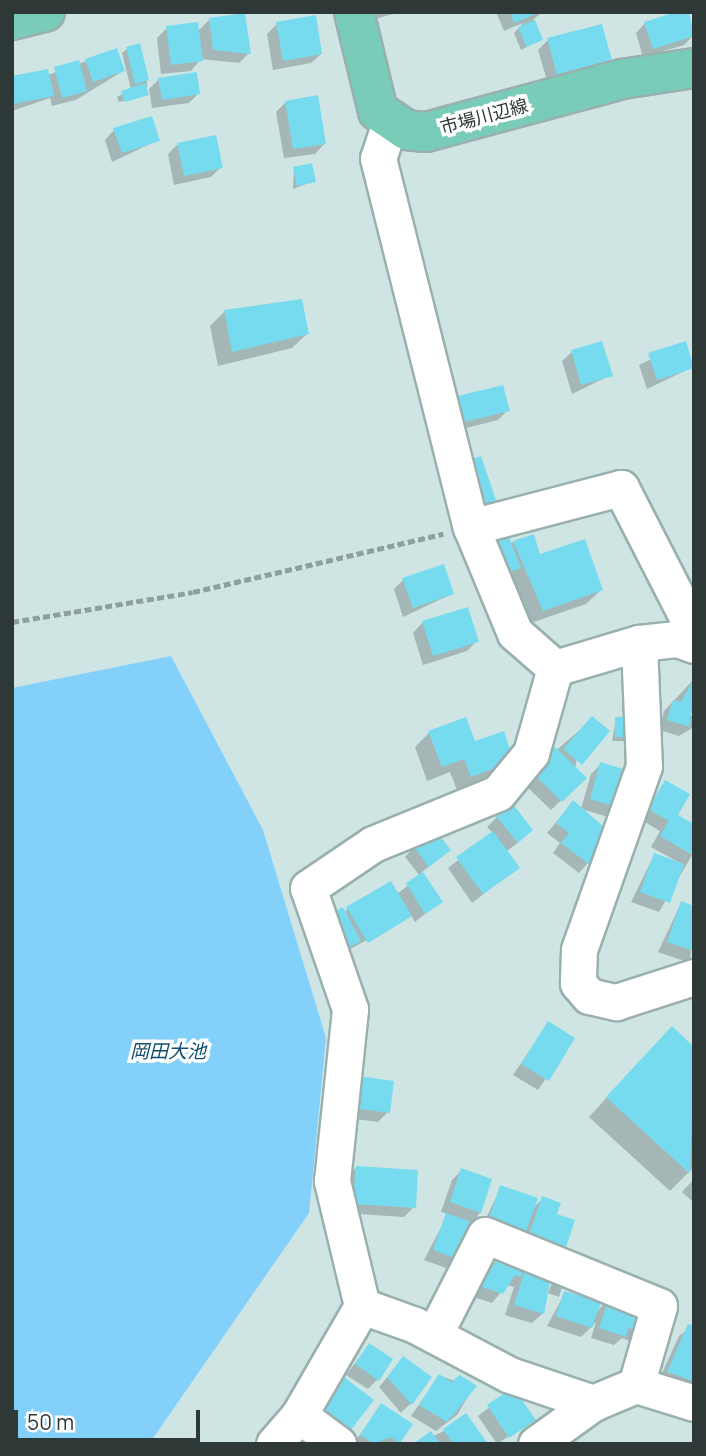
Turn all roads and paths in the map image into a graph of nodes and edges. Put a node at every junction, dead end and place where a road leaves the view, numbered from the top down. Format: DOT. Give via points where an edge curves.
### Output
graph roads {
  1 [pos="45,12"];
  2 [pos="355,12"];
  3 [pos="12,20"];
  4 [pos="694,68"];
  5 [pos="390,122"];
  6 [pos="471,527"];
  7 [pos="12,622"];
  8 [pos="639,643"];
  9 [pos="693,644"];
  10 [pos="555,668"];
  11 [pos="694,976"];
  12 [pos="362,1306"];
  13 [pos="434,1335"];
  14 [pos="636,1385"];
  15 [pos="694,1403"];
  16 [pos="593,1404"];
  17 [pos="299,1415"];
  18 [pos="274,1444"];
  19 [pos="338,1444"];
  20 [pos="536,1444"];
  1 -- 3 [label="main road"];
  2 -- 5 [label="main road" via="373,96"];
  4 -- 5 [label="main road, 市場川辺線" via="622,79 426,132"];
  5 -- 6 [label="street" via="379,158"];
  6 -- 7 [label="path" via="193,592"];
  6 -- 9 [label="street" via="621,488 691,625"];
  6 -- 10 [label="street" via="515,634"];
  8 -- 9 [label="street" via="677,639"];
  8 -- 10 [label="street"];
  8 -- 11 [label="street" via="644,766 579,950 578,983 589,996 616,1002"];
  10 -- 12 [label="street" via="531,753 498,793 373,844 307,888 350,1009 332,1181"];
  12 -- 13 [label="street"];
  12 -- 17 [label="street"];
  13 -- 14 [label="street" via="485,1235 659,1306"];
  13 -- 16 [label="street" via="510,1375"];
  14 -- 15 [label="street"];
  14 -- 16 [label="street"];
  16 -- 20 [label="street"];
  17 -- 18 [label="street"];
  17 -- 19 [label="street"];
}
